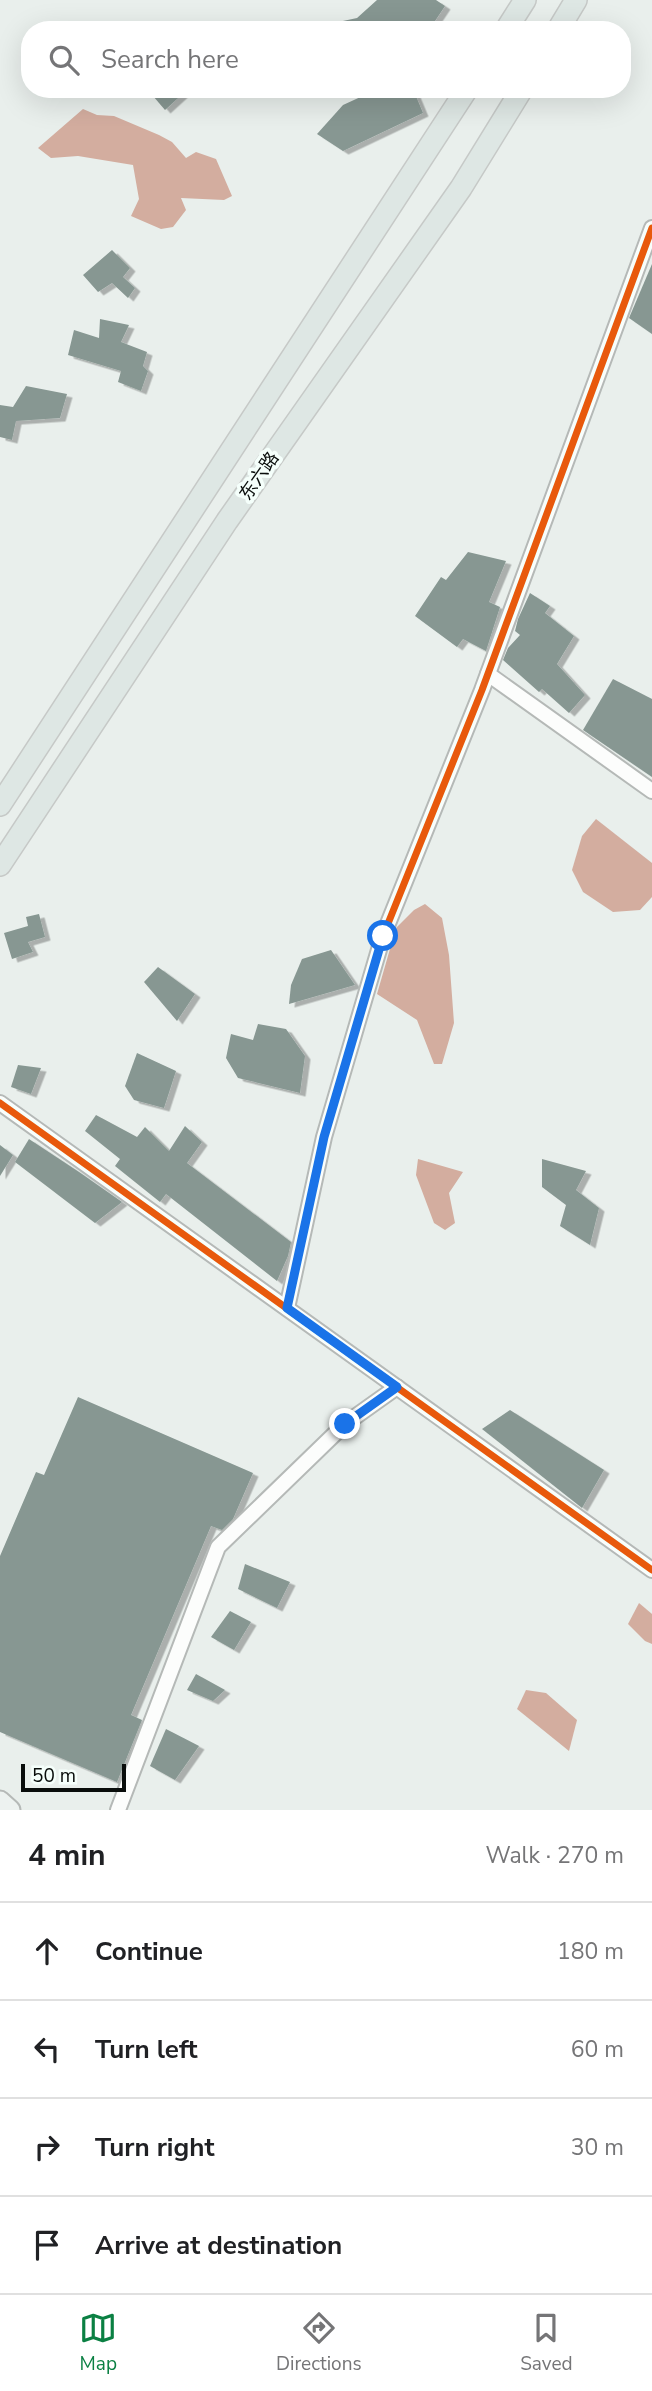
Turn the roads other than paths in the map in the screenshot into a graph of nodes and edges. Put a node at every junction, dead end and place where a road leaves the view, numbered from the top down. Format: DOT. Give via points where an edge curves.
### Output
graph roads {
  1 [pos="525,0"];
  2 [pos="576,0"];
  3 [pos="512,21"];
  4 [pos="563,21"];
  5 [pos="461,98"];
  6 [pos="516,98"];
  7 [pos="652,228"];
  8 [pos="488,674"];
  9 [pos="652,791"];
  10 [pos="0,805"];
  11 [pos="0,865"];
  12 [pos="0,1103"];
  13 [pos="287,1308"];
  14 [pos="397,1387"];
  15 [pos="652,1570"];
  16 [pos="0,1801"];
  17 [pos="10,1810"];
  18 [pos="118,1810"];
  1 -- 3 [label="main road"];
  2 -- 4 [label="main road"];
  5 -- 10 [label="main road, 东六路"];
  6 -- 11 [label="main road, 东六路" via="461,188 227,521"];
  7 -- 8 [label="street"];
  8 -- 9 [label="street"];
  8 -- 13 [label="street" via="383,936 324,1137"];
  12 -- 13 [label="street"];
  13 -- 14 [label="street"];
  14 -- 15 [label="street"];
  14 -- 18 [label="street" via="345,1424 218,1547"];
  16 -- 17 [label="main road"];
}
